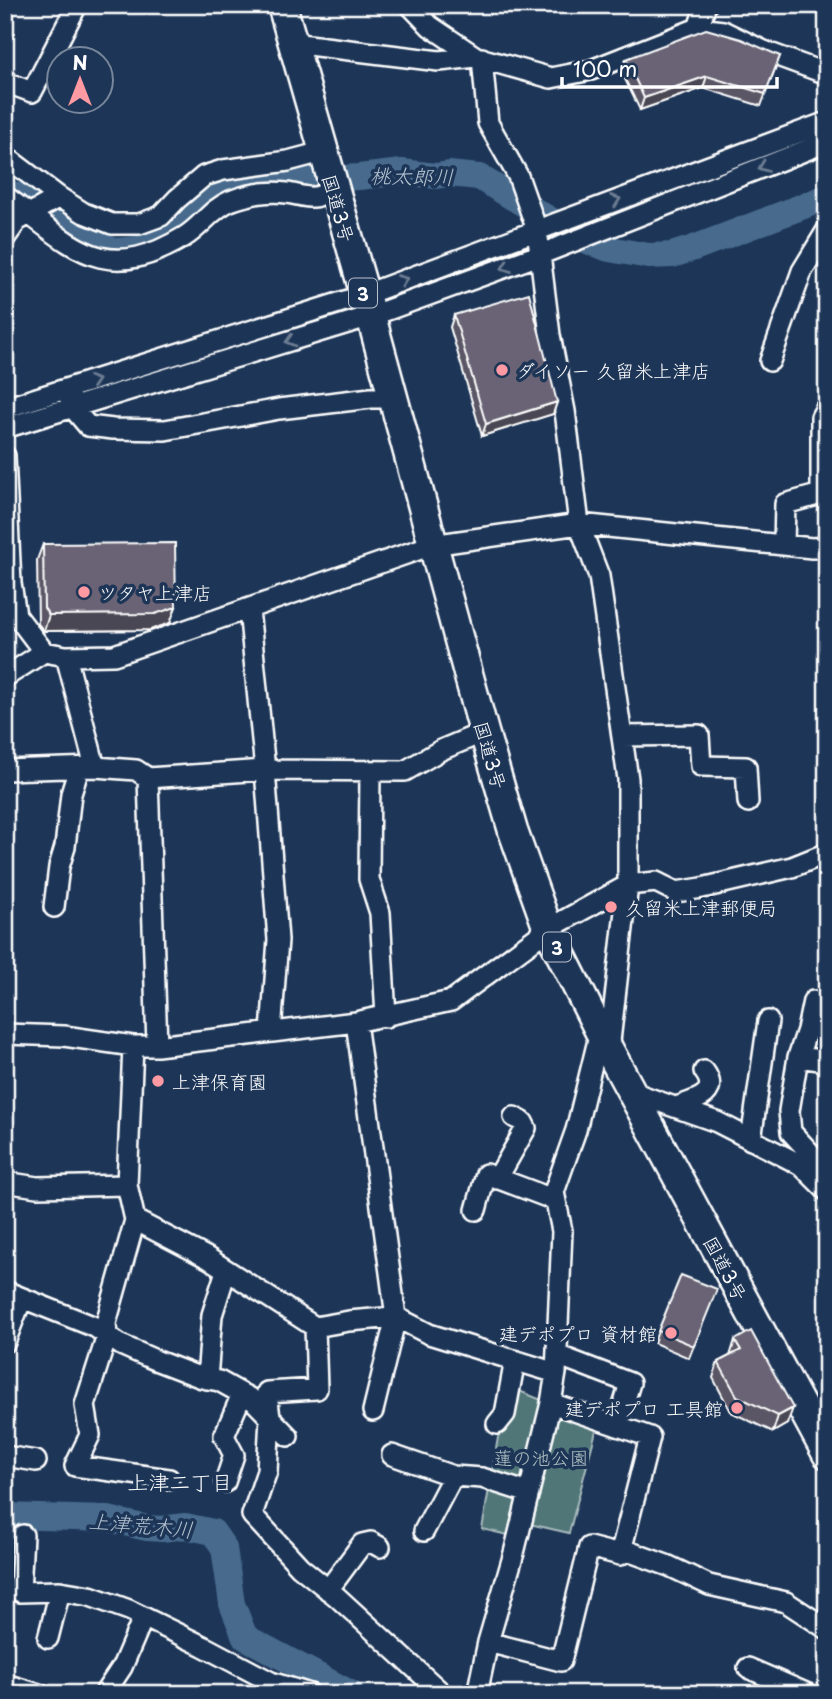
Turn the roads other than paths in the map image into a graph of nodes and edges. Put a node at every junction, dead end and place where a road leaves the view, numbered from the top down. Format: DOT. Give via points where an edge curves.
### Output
graph roads {
  1 [pos="282,5"];
  2 [pos="410,5"];
  3 [pos="706,5"];
  4 [pos="71,7"];
  5 [pos="698,28"];
  6 [pos="292,43"];
  7 [pos="479,57"];
  8 [pos="827,74"];
  9 [pos="5,82"];
  10 [pos="827,122"];
  11 [pos="827,142"];
  12 [pos="5,156"];
  13 [pos="323,156"];
  14 [pos="333,188"];
  15 [pos="5,196"];
  16 [pos="59,197"];
  17 [pos="30,214"];
  18 [pos="537,230"];
  19 [pos="827,230"];
  20 [pos="5,238"];
  21 [pos="540,255"];
  22 [pos="367,306"];
  23 [pos="770,361"];
  24 [pos="70,398"];
  25 [pos="391,398"];
  26 [pos="827,406"];
  27 [pos="5,408"];
  28 [pos="5,428"];
  29 [pos="5,456"];
  30 [pos="579,524"];
  31 [pos="432,545"];
  32 [pos="783,545"];
  33 [pos="827,547"];
  34 [pos="249,608"];
  35 [pos="37,656"];
  36 [pos="66,656"];
  37 [pos="5,664"];
  38 [pos="5,677"];
  39 [pos="484,732"];
  40 [pos="622,736"];
  41 [pos="87,767"];
  42 [pos="5,770"];
  43 [pos="265,770"];
  44 [pos="370,772"];
  45 [pos="148,778"];
  46 [pos="748,802"];
  47 [pos="827,853"];
  48 [pos="628,885"];
  49 [pos="54,907"];
  50 [pos="548,929"];
  51 [pos="813,1001"];
  52 [pos="386,1017"];
  53 [pos="768,1021"];
  54 [pos="356,1022"];
  55 [pos="271,1032"];
  56 [pos="5,1034"];
  57 [pos="605,1041"];
  58 [pos="133,1046"];
  59 [pos="157,1046"];
  60 [pos="798,1057"];
  61 [pos="827,1061"];
  62 [pos="704,1071"];
  63 [pos="632,1092"];
  64 [pos="676,1107"];
  65 [pos="514,1117"];
  66 [pos="751,1140"];
  67 [pos="827,1171"];
  68 [pos="497,1179"];
  69 [pos="5,1182"];
  70 [pos="127,1185"];
  71 [pos="827,1191"];
  72 [pos="555,1200"];
  73 [pos="476,1210"];
  74 [pos="135,1220"];
  75 [pos="226,1271"];
  76 [pos="14,1295"];
  77 [pos="396,1317"];
  78 [pos="314,1327"];
  79 [pos="107,1336"];
  80 [pos="5,1342"];
  81 [pos="515,1360"];
  82 [pos="556,1364"];
  83 [pos="206,1378"];
  84 [pos="242,1394"];
  85 [pos="551,1403"];
  86 [pos="373,1411"];
  87 [pos="270,1418"];
  88 [pos="497,1423"];
  89 [pos="617,1426"];
  90 [pos="288,1436"];
  91 [pos="827,1454"];
  92 [pos="391,1455"];
  93 [pos="5,1456"];
  94 [pos="36,1461"];
  95 [pos="453,1476"];
  96 [pos="169,1479"];
  97 [pos="225,1482"];
  98 [pos="529,1493"];
  99 [pos="425,1531"];
  100 [pos="23,1535"];
  101 [pos="380,1547"];
  102 [pos="622,1549"];
  103 [pos="13,1587"];
  104 [pos="328,1590"];
  105 [pos="60,1591"];
  106 [pos="143,1618"];
  107 [pos="827,1629"];
  108 [pos="48,1638"];
  109 [pos="488,1642"];
  110 [pos="748,1668"];
  111 [pos="5,1684"];
  112 [pos="805,1689"];
  113 [pos="106,1691"];
  114 [pos="39,1694"];
  115 [pos="310,1694"];
  116 [pos="443,1694"];
  117 [pos="477,1694"];
  1 -- 6 [label="highway, 国道3号 / 3"];
  2 -- 7 [label="street" via="430,26"];
  3 -- 5 [label="street"];
  4 -- 9 [label="street" via="32,92"];
  5 -- 7 [label="street" via="592,70 551,78"];
  5 -- 8 [label="street" via="723,31"];
  6 -- 7 [label="street" via="439,61"];
  6 -- 13 [label="highway, 国道3号 / 3"];
  7 -- 18 [label="street" via="488,123 518,176"];
  18 -- 10 [label="street, one-way"];
  11 -- 21 [label="street, one-way"];
  12 -- 16 [label="street"];
  13 -- 14 [label="highway, 国道3号 / 3"];
  13 -- 16 [label="street" via="204,176 161,216 139,224 112,224"];
  14 -- 17 [label="street" via="314,197 258,193 228,202 187,236 131,260 106,260 82,252"];
  14 -- 22 [label="highway, 国道3号 / 3"];
  15 -- 17 [label="street"];
  16 -- 17 [label="street"];
  17 -- 20 [label="street" via="17,221"];
  18 -- 21 [label="street"];
  22 -- 18 [label="street, one-way"];
  19 -- 23 [label="street" via="802,271"];
  21 -- 22 [label="street, one-way"];
  21 -- 30 [label="street"];
  22 -- 24 [label="street"];
  22 -- 25 [label="highway, 国道3号 / 3"];
  24 -- 25 [label="street" via="88,426 165,430 279,409"];
  24 -- 27 [label="street"];
  24 -- 28 [label="street"];
  25 -- 31 [label="highway, 国道3号 / 3"];
  26 -- 32 [label="street" via="821,417 821,495 785,504"];
  29 -- 35 [label="street" via="16,615"];
  30 -- 31 [label="street"];
  30 -- 32 [label="street"];
  30 -- 40 [label="street" via="599,576"];
  31 -- 34 [label="street"];
  31 -- 39 [label="highway, 国道3号 / 3"];
  32 -- 33 [label="street"];
  34 -- 36 [label="street" via="114,655"];
  34 -- 43 [label="street"];
  35 -- 36 [label="street"];
  35 -- 37 [label="street"];
  35 -- 38 [label="street"];
  36 -- 41 [label="street"];
  39 -- 44 [label="street" via="405,771"];
  39 -- 50 [label="highway, 国道3号 / 3"];
  40 -- 46 [label="street" via="699,735 701,766 746,767"];
  40 -- 48 [label="street" via="628,779"];
  41 -- 42 [label="street"];
  41 -- 45 [label="street" via="136,770"];
  41 -- 49 [label="street" via="71,794"];
  43 -- 44 [label="street"];
  43 -- 45 [label="street"];
  43 -- 55 [label="street" via="278,940"];
  44 -- 52 [label="street" via="369,879 380,914"];
  45 -- 59 [label="street"];
  47 -- 48 [label="street" via="792,867 702,888 676,892 656,882"];
  48 -- 50 [label="street"];
  48 -- 57 [label="street"];
  50 -- 52 [label="street" via="451,1001"];
  50 -- 57 [label="highway, 国道3号 / 3"];
  51 -- 60 [label="street"];
  52 -- 54 [label="street"];
  53 -- 66 [label="street"];
  54 -- 55 [label="street"];
  54 -- 77 [label="street"];
  55 -- 59 [label="street"];
  56 -- 58 [label="street"];
  57 -- 63 [label="highway, 国道3号 / 3"];
  57 -- 72 [label="street"];
  58 -- 59 [label="street"];
  58 -- 70 [label="street"];
  60 -- 61 [label="street"];
  60 -- 67 [label="street" via="789,1111 791,1132"];
  62 -- 64 [label="street" via="710,1088 702,1098"];
  63 -- 64 [label="street"];
  63 -- 91 [label="highway, 国道3号 / 3"];
  64 -- 66 [label="street"];
  65 -- 68 [label="street" via="526,1128"];
  66 -- 71 [label="street" via="801,1165"];
  68 -- 72 [label="street"];
  68 -- 73 [label="street" via="486,1174"];
  69 -- 70 [label="street" via="37,1187"];
  70 -- 74 [label="street"];
  72 -- 82 [label="street" via="562,1231"];
  74 -- 75 [label="street"];
  74 -- 79 [label="street" via="106,1323"];
  75 -- 78 [label="street"];
  75 -- 83 [label="street" via="212,1315"];
  76 -- 79 [label="street"];
  76 -- 80 [label="street"];
  77 -- 78 [label="street"];
  77 -- 81 [label="street" via="429,1334"];
  77 -- 86 [label="street"];
  78 -- 87 [label="street" via="317,1389 267,1392"];
  79 -- 83 [label="street"];
  79 -- 96 [label="street" via="85,1405 90,1435 75,1466"];
  81 -- 82 [label="street"];
  81 -- 88 [label="street" via="505,1414"];
  82 -- 85 [label="street"];
  82 -- 89 [label="street" via="630,1383"];
  83 -- 84 [label="street"];
  84 -- 87 [label="street"];
  84 -- 97 [label="street" via="224,1436 234,1455"];
  85 -- 89 [label="street"];
  85 -- 98 [label="street"];
  87 -- 90 [label="street"];
  87 -- 104 [label="street" via="267,1471 252,1515"];
  89 -- 102 [label="street" via="650,1437"];
  92 -- 95 [label="street"];
  93 -- 94 [label="street"];
  95 -- 98 [label="street"];
  95 -- 99 [label="street"];
  98 -- 109 [label="street"];
  100 -- 103 [label="street"];
  101 -- 104 [label="street" via="362,1544"];
  102 -- 107 [label="street" via="709,1585 786,1602"];
  102 -- 109 [label="street" via="620,1555 589,1547 561,1661"];
  103 -- 105 [label="street" via="20,1592"];
  104 -- 116 [label="street"];
  105 -- 106 [label="street" via="90,1596"];
  105 -- 108 [label="street"];
  106 -- 113 [label="street" via="122,1668"];
  106 -- 115 [label="street" via="271,1682"];
  109 -- 117 [label="street"];
  110 -- 112 [label="street"];
  111 -- 114 [label="street"];
}
